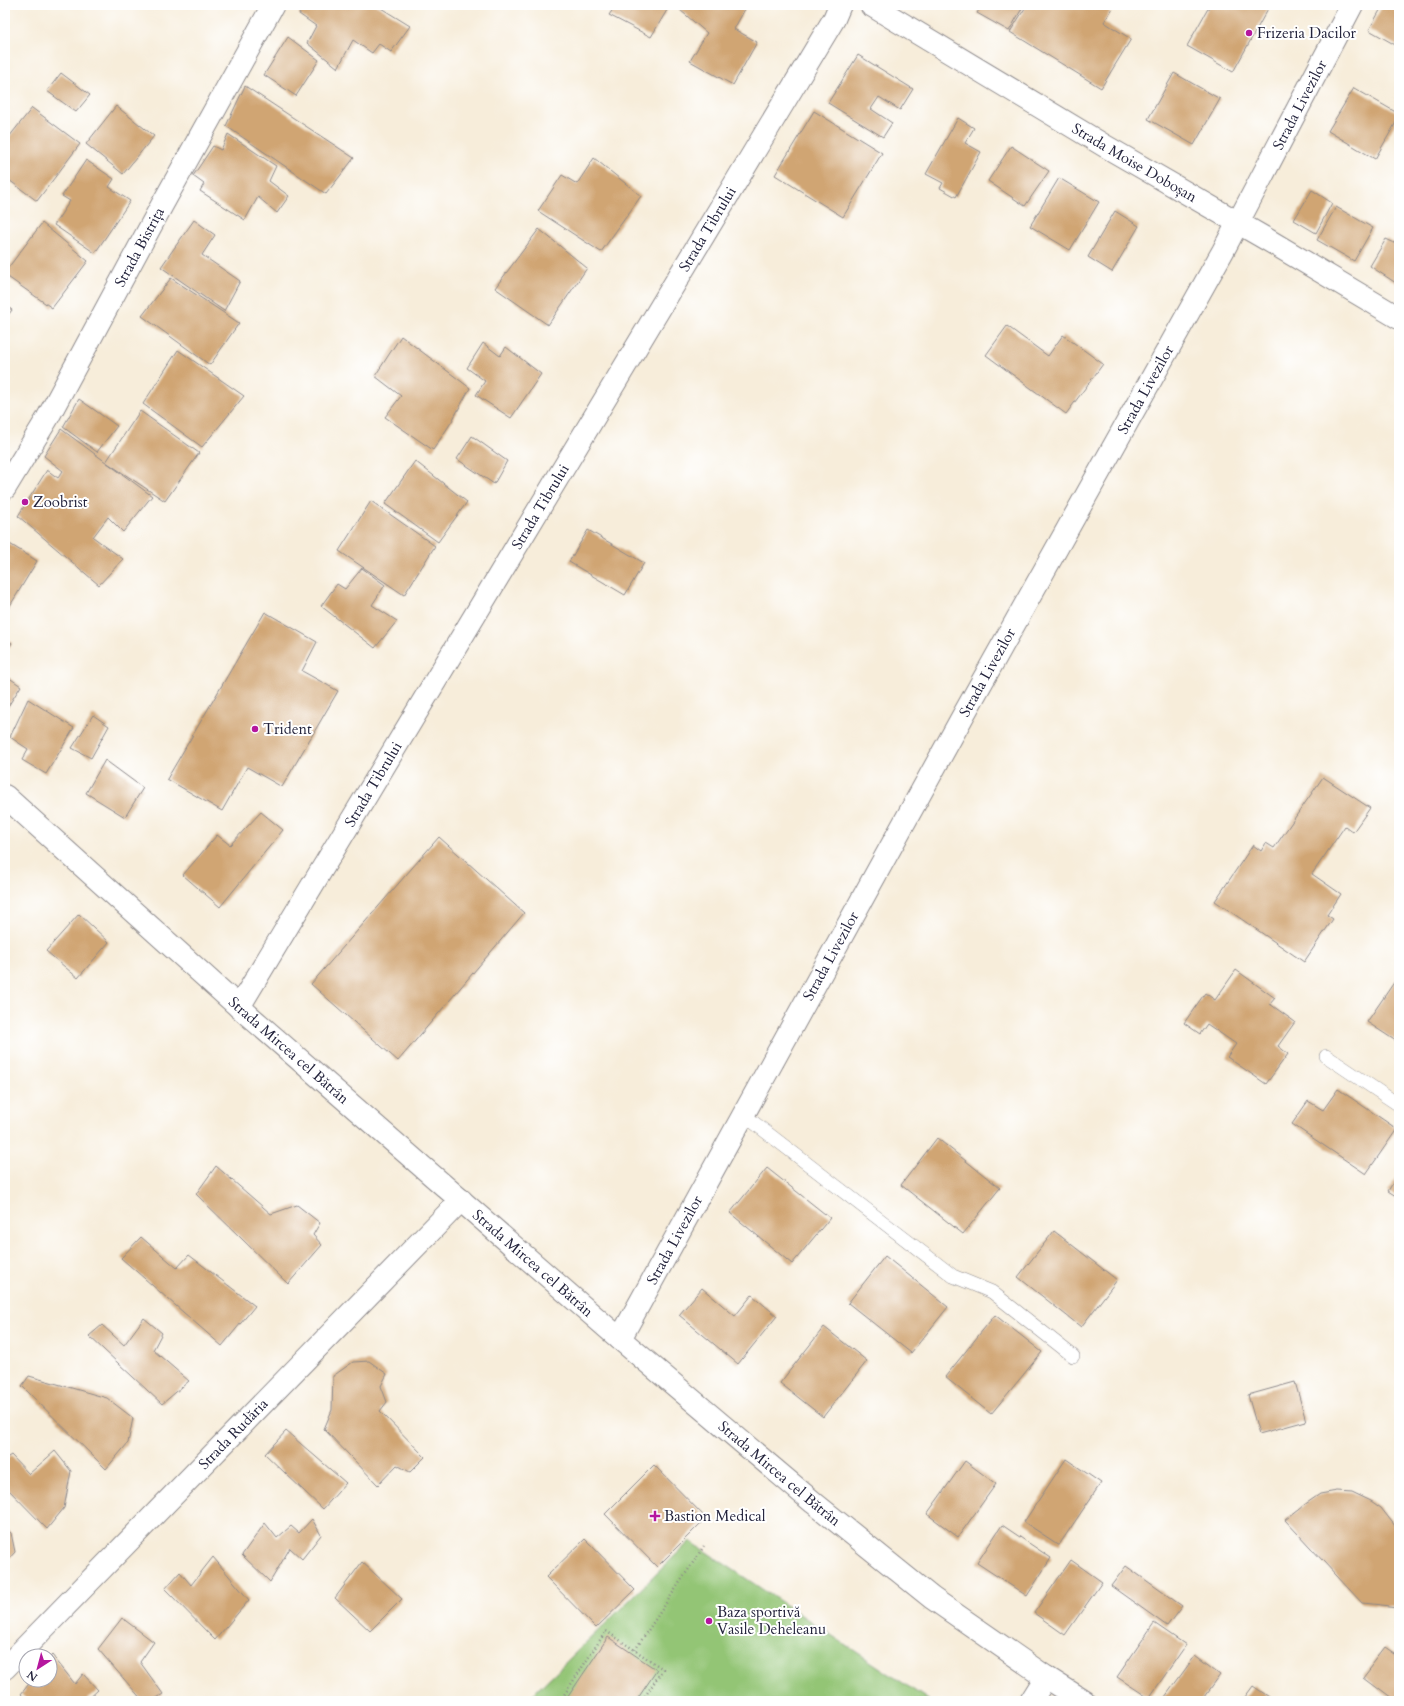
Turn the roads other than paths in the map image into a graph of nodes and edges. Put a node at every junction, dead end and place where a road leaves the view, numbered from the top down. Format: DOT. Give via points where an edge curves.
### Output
graph roads {
  1 [pos="273,5"];
  2 [pos="840,5"];
  3 [pos="871,5"];
  4 [pos="1352,5"];
  5 [pos="1238,223"];
  6 [pos="1399,318"];
  7 [pos="5,488"];
  8 [pos="5,796"];
  9 [pos="238,1007"];
  10 [pos="1326,1056"];
  11 [pos="1399,1105"];
  12 [pos="744,1115"];
  13 [pos="461,1200"];
  14 [pos="620,1339"];
  15 [pos="1072,1356"];
  16 [pos="5,1668"];
  17 [pos="1046,1678"];
  18 [pos="1031,1701"];
  19 [pos="1084,1701"];
  1 -- 7 [label="street, Strada Bistrița" via="47,418"];
  2 -- 9 [label="street, Strada Tibrului" via="830,26"];
  3 -- 5 [label="street, Strada Moise Doboșan"];
  4 -- 5 [label="street, Strada Livezilor"];
  5 -- 6 [label="street, Strada Moise Doboșan"];
  5 -- 12 [label="street, Strada Livezilor"];
  8 -- 9 [label="street, Strada Mircea cel Bătrân"];
  9 -- 13 [label="street, Strada Mircea cel Bătrân"];
  10 -- 11 [label="lane"];
  12 -- 14 [label="street, Strada Livezilor"];
  12 -- 15 [label="lane" via="953,1276 992,1292"];
  13 -- 14 [label="street, Strada Mircea cel Bătrân"];
  13 -- 16 [label="street, Strada Rudăria"];
  14 -- 17 [label="street, Strada Mircea cel Bătrân" via="814,1503 932,1598"];
  17 -- 18 [label="street"];
  17 -- 19 [label="street, Strada Mircea cel Bătrân"];
}
